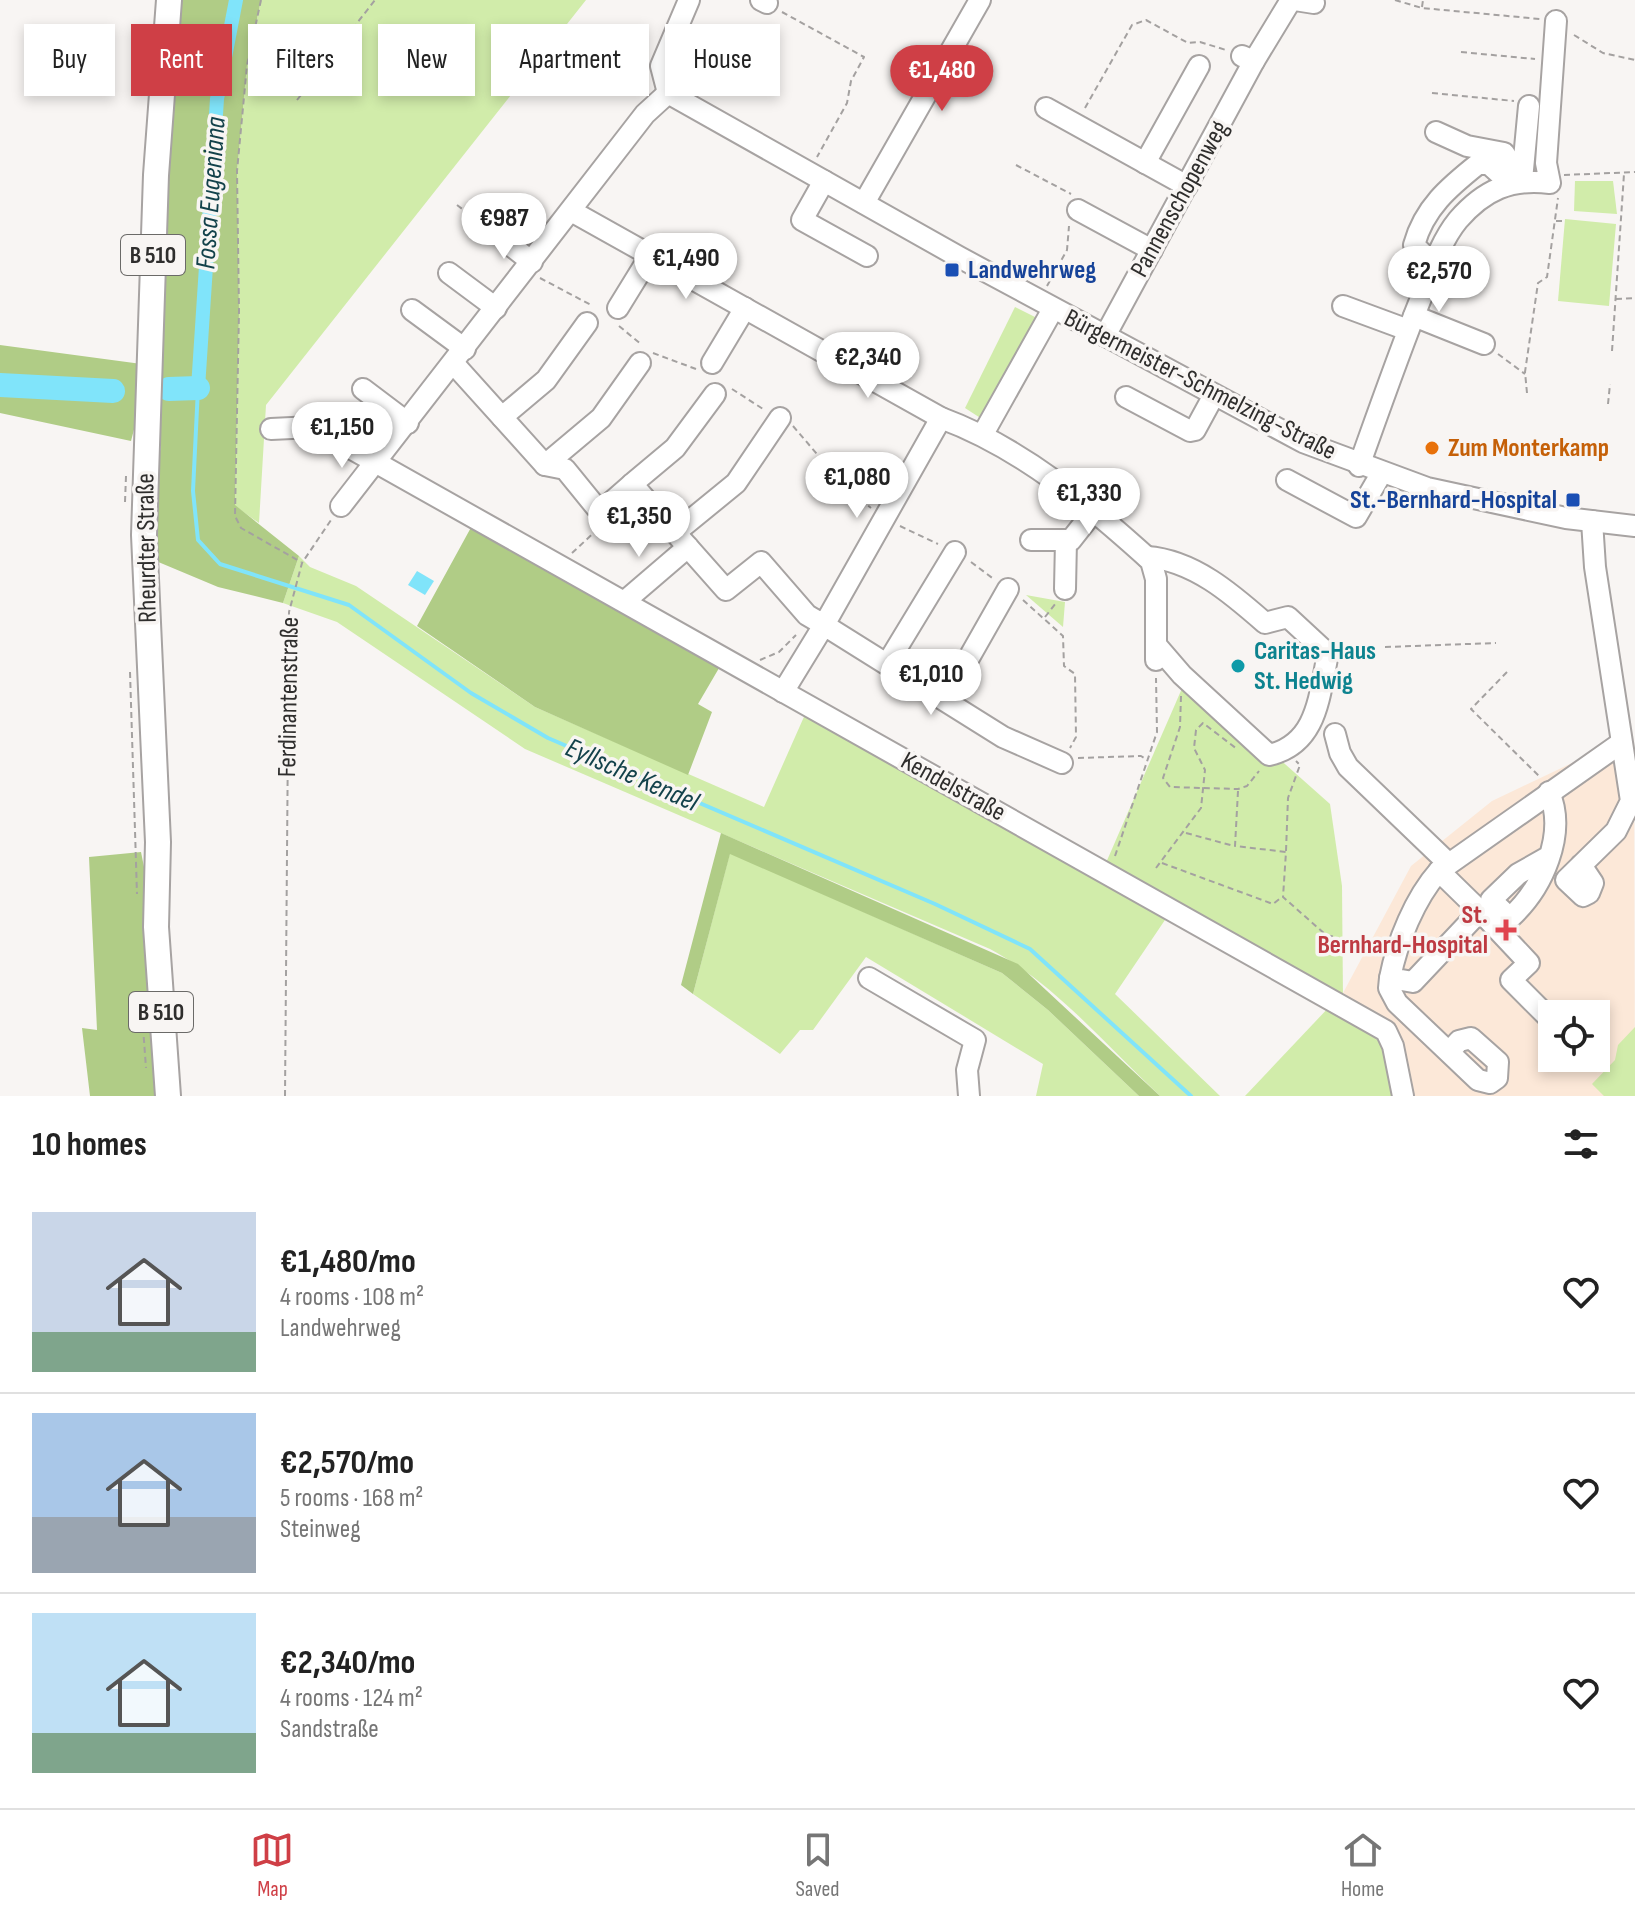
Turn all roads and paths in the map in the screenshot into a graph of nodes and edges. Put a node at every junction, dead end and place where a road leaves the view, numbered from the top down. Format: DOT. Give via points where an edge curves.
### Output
graph roads {
  1 [pos="169,0"];
  2 [pos="261,0"];
  3 [pos="375,0"];
  4 [pos="689,0"];
  5 [pos="980,0"];
  6 [pos="1395,0"];
  7 [pos="1423,0"];
  8 [pos="1300,1"];
  9 [pos="764,2"];
  10 [pos="1422,8"];
  11 [pos="1556,21"];
  12 [pos="679,24"];
  13 [pos="1461,52"];
  14 [pos="665,57"];
  15 [pos="1248,58"];
  16 [pos="1635,60"];
  17 [pos="1554,61"];
  18 [pos="1199,66"];
  19 [pos="665,81"];
  20 [pos="1432,93"];
  21 [pos="665,96"];
  22 [pos="673,96"];
  23 [pos="297,100"];
  24 [pos="1525,104"];
  25 [pos="1046,108"];
  26 [pos="1075,125"];
  27 [pos="1436,132"];
  28 [pos="1145,163"];
  29 [pos="1016,165"];
  30 [pos="1624,172"];
  31 [pos="1635,172"];
  32 [pos="816,177"];
  33 [pos="1516,181"];
  34 [pos="1550,183"];
  35 [pos="1187,186"];
  36 [pos="864,203"];
  37 [pos="457,205"];
  38 [pos="1078,210"];
  39 [pos="573,212"];
  40 [pos="1555,221"];
  41 [pos="1564,221"];
  42 [pos="514,248"];
  43 [pos="1152,250"];
  44 [pos="650,256"];
  45 [pos="867,256"];
  46 [pos="532,262"];
  47 [pos="1434,265"];
  48 [pos="449,273"];
  49 [pos="1635,298"];
  50 [pos="1616,299"];
  51 [pos="1610,303"];
  52 [pos="1616,304"];
  53 [pos="1046,305"];
  54 [pos="1343,306"];
  55 [pos="496,308"];
  56 [pos="618,308"];
  57 [pos="745,308"];
  58 [pos="412,310"];
  59 [pos="587,323"];
  60 [pos="1411,323"];
  61 [pos="1105,336"];
  62 [pos="1484,344"];
  63 [pos="1612,351"];
  64 [pos="459,357"];
  65 [pos="640,363"];
  66 [pos="712,363"];
  67 [pos="1525,374"];
  68 [pos="1610,384"];
  69 [pos="363,389"];
  70 [pos="1527,393"];
  71 [pos="715,394"];
  72 [pos="1214,395"];
  73 [pos="1126,397"];
  74 [pos="1608,404"];
  75 [pos="502,417"];
  76 [pos="780,418"];
  77 [pos="941,418"];
  78 [pos="408,423"];
  79 [pos="271,429"];
  80 [pos="983,434"];
  81 [pos="377,464"];
  82 [pos="545,465"];
  83 [pos="1359,466"];
  84 [pos="1381,474"];
  85 [pos="1287,480"];
  86 [pos="632,484"];
  87 [pos="341,506"];
  88 [pos="600,512"];
  89 [pos="1093,512"];
  90 [pos="1592,521"];
  91 [pos="1635,526"];
  92 [pos="682,540"];
  93 [pos="1031,540"];
  94 [pos="1066,540"];
  95 [pos="955,552"];
  96 [pos="1147,557"];
  97 [pos="302,563"];
  98 [pos="558,564"];
  99 [pos="1008,589"];
  100 [pos="1065,589"];
  101 [pos="625,601"];
  102 [pos="1045,617"];
  103 [pos="819,622"];
  104 [pos="1496,643"];
  105 [pos="1385,647"];
  106 [pos="1156,653"];
  107 [pos="887,664"];
  108 [pos="747,671"];
  109 [pos="1507,672"];
  110 [pos="1182,675"];
  111 [pos="783,692"];
  112 [pos="945,700"];
  113 [pos="1335,734"];
  114 [pos="1621,743"];
  115 [pos="1243,750"];
  116 [pos="1288,751"];
  117 [pos="1147,760"];
  118 [pos="1062,763"];
  119 [pos="1259,771"];
  120 [pos="1202,789"];
  121 [pos="1238,789"];
  122 [pos="1551,791"];
  123 [pos="1185,833"];
  124 [pos="1235,846"];
  125 [pos="1286,852"];
  126 [pos="1548,857"];
  127 [pos="1161,862"];
  128 [pos="1581,865"];
  129 [pos="1444,867"];
  130 [pos="1156,868"];
  131 [pos="1108,873"];
  132 [pos="1283,897"];
  133 [pos="1480,911"];
  134 [pos="1335,937"];
  135 [pos="869,978"];
  136 [pos="1390,978"];
  137 [pos="1538,1007"];
  138 [pos="1450,1051"];
  139 [pos="168,1096"];
  140 [pos="285,1096"];
  141 [pos="969,1096"];
  142 [pos="1403,1096"];
  1 -- 139 [label="main road, Rheurdter Straße / B 510" via="156,175 144,535 158,842 156,927"];
  2 -- 97 [label="path" via="247,65 237,171 235,516 241,528"];
  3 -- 23 [label="path"];
  4 -- 12 [label="street"];
  5 -- 36 [label="street"];
  6 -- 10 [label="path"];
  7 -- 10 [label="path"];
  8 -- 15 [label="street, Pannenschopenweg"];
  9 -- 32 [label="path" via="864,57"];
  10 -- 11 [label="path"];
  11 -- 16 [label="path" via="1603,53"];
  11 -- 17 [label="street"];
  13 -- 17 [label="path"];
  14 -- 19 [label="street"];
  15 -- 26 [label="path" via="1188,43 1146,20 1132,25"];
  15 -- 35 [label="street, Pannenschopenweg"];
  17 -- 34 [label="street" via="1546,163"];
  18 -- 28 [label="street"];
  20 -- 24 [label="path"];
  21 -- 39 [label="street" via="645,114"];
  22 -- 32 [label="street, Bürgermeister-Schmelzing-Straße"];
  24 -- 33 [label="street"];
  25 -- 26 [label="street"];
  26 -- 28 [label="street"];
  27 -- 33 [label="street" via="1467,146 1504,153"];
  28 -- 35 [label="street"];
  29 -- 38 [label="path" via="1083,199"];
  30 -- 31 [label="path"];
  30 -- 34 [label="path" via="1566,174"];
  30 -- 50 [label="path"];
  32 -- 36 [label="street, Bürgermeister-Schmelzing-Straße"];
  32 -- 45 [label="street" via="802,220"];
  33 -- 34 [label="street"];
  33 -- 47 [label="street" via="1477,202 1458,220"];
  33 -- 47 [label="street" via="1489,164 1478,164 1444,191 1420,224 1414,245"];
  34 -- 40 [label="path" via="1559,195"];
  35 -- 43 [label="street, Pannenschopenweg"];
  36 -- 53 [label="street, Bürgermeister-Schmelzing-Straße"];
  37 -- 42 [label="path"];
  38 -- 43 [label="street"];
  38 -- 53 [label="path"];
  39 -- 44 [label="street"];
  39 -- 46 [label="street"];
  40 -- 41 [label="path"];
  40 -- 67 [label="path" via="1547,277 1538,283"];
  42 -- 46 [label="street"];
  43 -- 61 [label="street, Pannenschopenweg"];
  44 -- 56 [label="street"];
  44 -- 57 [label="street"];
  46 -- 55 [label="street"];
  47 -- 60 [label="street"];
  48 -- 55 [label="street"];
  49 -- 50 [label="path"];
  50 -- 52 [label="path"];
  51 -- 52 [label="path"];
  52 -- 63 [label="path"];
  53 -- 61 [label="street, Bürgermeister-Schmelzing-Straße"];
  53 -- 80 [label="street"];
  54 -- 60 [label="street"];
  55 -- 64 [label="street"];
  57 -- 66 [label="street"];
  57 -- 77 [label="street"];
  58 -- 64 [label="street"];
  59 -- 75 [label="street" via="546,380"];
  60 -- 62 [label="street"];
  60 -- 83 [label="street"];
  61 -- 72 [label="street, Bürgermeister-Schmelzing-Straße"];
  62 -- 67 [label="path"];
  64 -- 75 [label="street"];
  64 -- 78 [label="street"];
  65 -- 82 [label="street" via="601,418"];
  67 -- 70 [label="path"];
  68 -- 74 [label="path"];
  69 -- 78 [label="street"];
  71 -- 86 [label="street" via="675,448"];
  72 -- 73 [label="street" via="1190,431"];
  72 -- 83 [label="street, Bürgermeister-Schmelzing-Straße"];
  75 -- 82 [label="street"];
  76 -- 92 [label="street" via="736,483"];
  77 -- 80 [label="street"];
  77 -- 103 [label="street"];
  78 -- 81 [label="street"];
  79 -- 81 [label="street, Kendelstraße" via="313,427"];
  80 -- 89 [label="street" via="1021,456"];
  81 -- 87 [label="street"];
  81 -- 98 [label="street, Kendelstraße"];
  82 -- 88 [label="street" via="565,469"];
  83 -- 84 [label="street, Bürgermeister-Schmelzing-Straße"];
  84 -- 85 [label="street" via="1356,517"];
  84 -- 90 [label="street, Bürgermeister-Schmelzing-Straße" via="1499,505"];
  86 -- 88 [label="street"];
  86 -- 92 [label="street"];
  87 -- 97 [label="path, Ferdinantenstraße"];
  88 -- 98 [label="path" via="599,528"];
  89 -- 94 [label="street"];
  89 -- 96 [label="street"];
  90 -- 91 [label="street, Bürgermeister-Schmelzing-Straße"];
  90 -- 114 [label="street"];
  92 -- 101 [label="street"];
  92 -- 103 [label="street" via="726,590 761,562"];
  93 -- 94 [label="street"];
  94 -- 100 [label="street"];
  95 -- 107 [label="street"];
  96 -- 106 [label="street" via="1156,579"];
  96 -- 116 [label="street" via="1169,559 1230,592 1265,623 1288,617 1328,654 1314,719"];
  97 -- 140 [label="path, Ferdinantenstraße" via="289,612"];
  98 -- 101 [label="street, Kendelstraße"];
  99 -- 112 [label="street"];
  101 -- 108 [label="street, Kendelstraße"];
  102 -- 118 [label="path" via="1063,636 1064,666 1075,674 1076,737"];
  103 -- 107 [label="street"];
  103 -- 108 [label="path"];
  103 -- 111 [label="street"];
  104 -- 105 [label="path"];
  106 -- 110 [label="street"];
  106 -- 117 [label="path" via="1157,732"];
  107 -- 112 [label="street"];
  108 -- 111 [label="street, Kendelstraße"];
  109 -- 122 [label="path" via="1471,709"];
  110 -- 116 [label="street" via="1269,755"];
  110 -- 120 [label="path" via="1180,727 1163,778 1170,787"];
  111 -- 131 [label="street, Kendelstraße"];
  112 -- 118 [label="street" via="1003,737"];
  113 -- 129 [label="street" via="1348,767"];
  114 -- 122 [label="street"];
  114 -- 128 [label="street" via="1630,808 1616,831"];
  115 -- 120 [label="path" via="1232,748 1203,723 1196,730 1194,748 1205,770"];
  116 -- 125 [label="path" via="1300,765 1288,798"];
  117 -- 118 [label="path" via="1082,756"];
  117 -- 131 [label="path"];
  119 -- 121 [label="path"];
  120 -- 121 [label="path"];
  120 -- 123 [label="path" via="1201,808"];
  121 -- 124 [label="path"];
  122 -- 126 [label="street" via="1557,821"];
  122 -- 129 [label="street"];
  123 -- 124 [label="path"];
  123 -- 127 [label="path"];
  124 -- 125 [label="path"];
  125 -- 132 [label="path"];
  127 -- 130 [label="path"];
  127 -- 132 [label="path" via="1273,904"];
  129 -- 133 [label="street"];
  129 -- 136 [label="street" via="1418,903"];
  131 -- 142 [label="street, Kendelstraße" via="1386,1031"];
  132 -- 134 [label="path"];
  133 -- 136 [label="street" via="1413,982"];
  133 -- 137 [label="street" via="1529,963 1511,980"];
  135 -- 141 [label="street" via="975,1040 967,1070"];
  136 -- 138 [label="street" via="1397,1003"];
}
